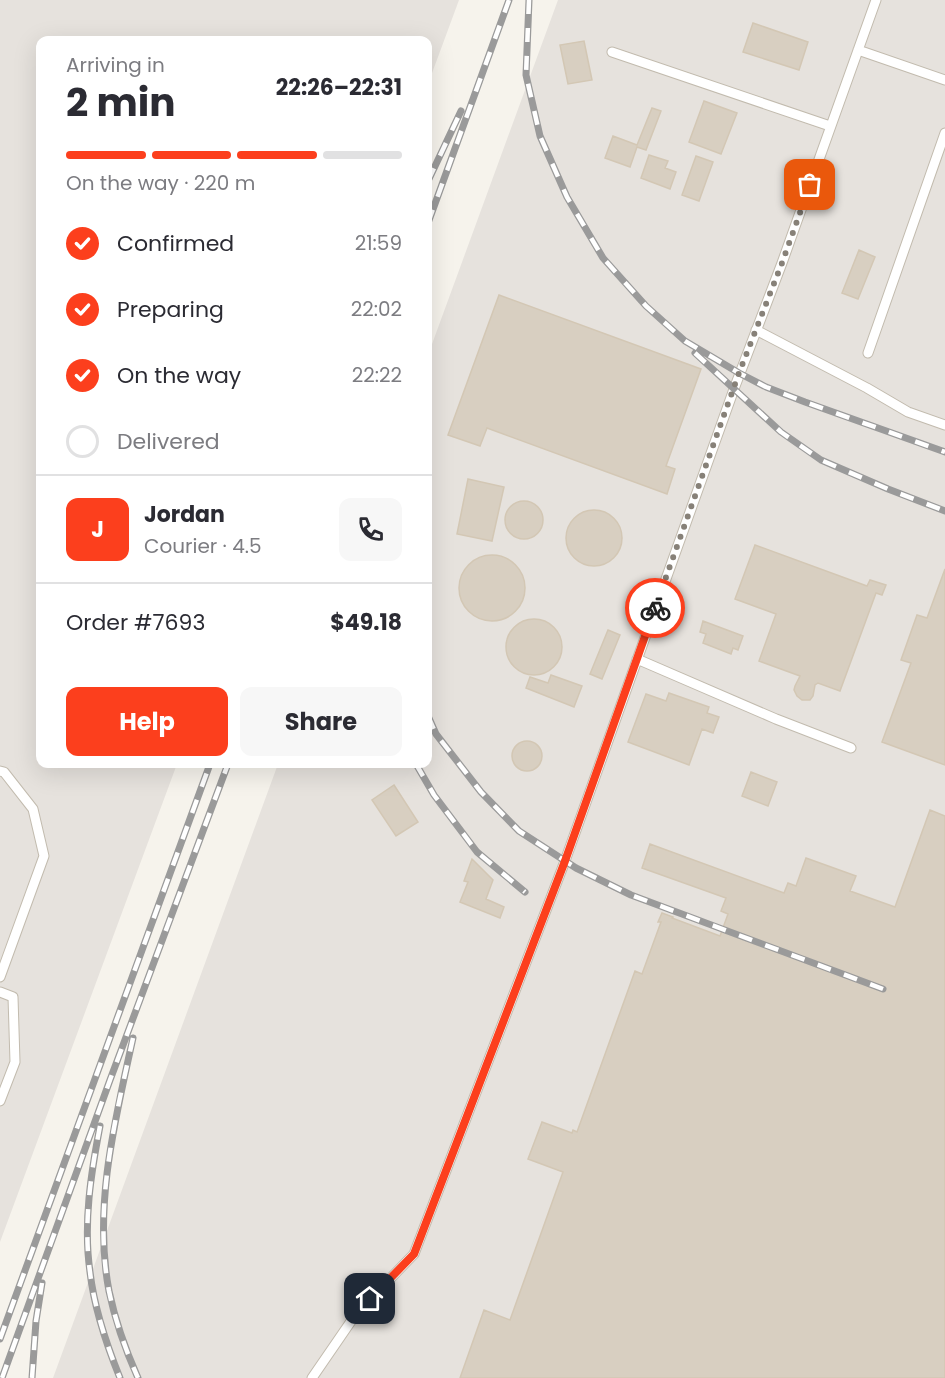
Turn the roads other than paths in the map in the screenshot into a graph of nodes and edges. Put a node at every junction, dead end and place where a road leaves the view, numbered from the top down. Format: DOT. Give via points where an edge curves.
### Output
graph roads {
  1 [pos="876,0"];
  2 [pos="858,50"];
  3 [pos="612,52"];
  4 [pos="945,80"];
  5 [pos="830,126"];
  6 [pos="945,133"];
  7 [pos="756,330"];
  8 [pos="868,353"];
  9 [pos="945,424"];
  10 [pos="637,659"];
  11 [pos="851,747"];
  12 [pos="0,771"];
  13 [pos="0,977"];
  14 [pos="0,992"];
  15 [pos="0,1101"];
  16 [pos="312,1378"];
  1 -- 2 [label="lane"];
  2 -- 4 [label="lane"];
  2 -- 5 [label="lane"];
  3 -- 5 [label="lane"];
  5 -- 7 [label="lane"];
  6 -- 8 [label="lane"];
  7 -- 9 [label="lane" via="908,412"];
  7 -- 10 [label="lane"];
  10 -- 11 [label="lane"];
  10 -- 16 [label="lane" via="565,861 414,1254 356,1314"];
  12 -- 13 [label="lane" via="33,809 44,856"];
  14 -- 15 [label="lane" via="13,997 15,1062"];
}
